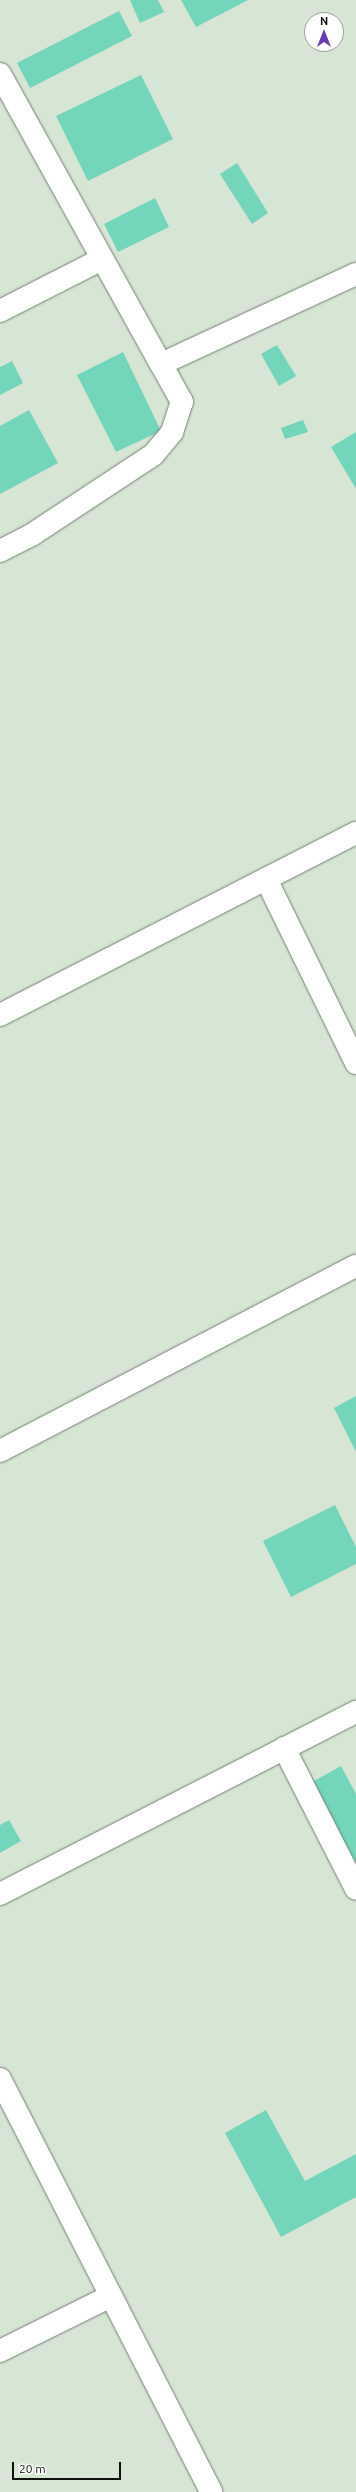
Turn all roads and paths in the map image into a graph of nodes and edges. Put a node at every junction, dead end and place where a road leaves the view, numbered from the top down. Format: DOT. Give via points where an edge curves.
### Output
graph roads {
  1 [pos="0,74"];
  2 [pos="102,259"];
  3 [pos="356,274"];
  4 [pos="0,311"];
  5 [pos="161,364"];
  6 [pos="0,550"];
  7 [pos="356,833"];
  8 [pos="266,879"];
  9 [pos="0,1015"];
  10 [pos="356,1063"];
  11 [pos="356,1266"];
  12 [pos="0,1451"];
  13 [pos="356,1712"];
  14 [pos="284,1748"];
  15 [pos="356,1889"];
  16 [pos="0,1894"];
  17 [pos="0,2079"];
  18 [pos="111,2296"];
  19 [pos="0,2351"];
  20 [pos="211,2492"];
  1 -- 2 [label="street"];
  2 -- 4 [label="street"];
  2 -- 5 [label="street"];
  3 -- 5 [label="street"];
  5 -- 6 [label="street" via="182,402 172,432 153,455 33,534"];
  7 -- 8 [label="street"];
  8 -- 9 [label="street"];
  8 -- 10 [label="street"];
  11 -- 12 [label="street"];
  13 -- 14 [label="street"];
  14 -- 15 [label="street"];
  14 -- 16 [label="street"];
  17 -- 18 [label="street"];
  18 -- 19 [label="street"];
  18 -- 20 [label="street"];
}
